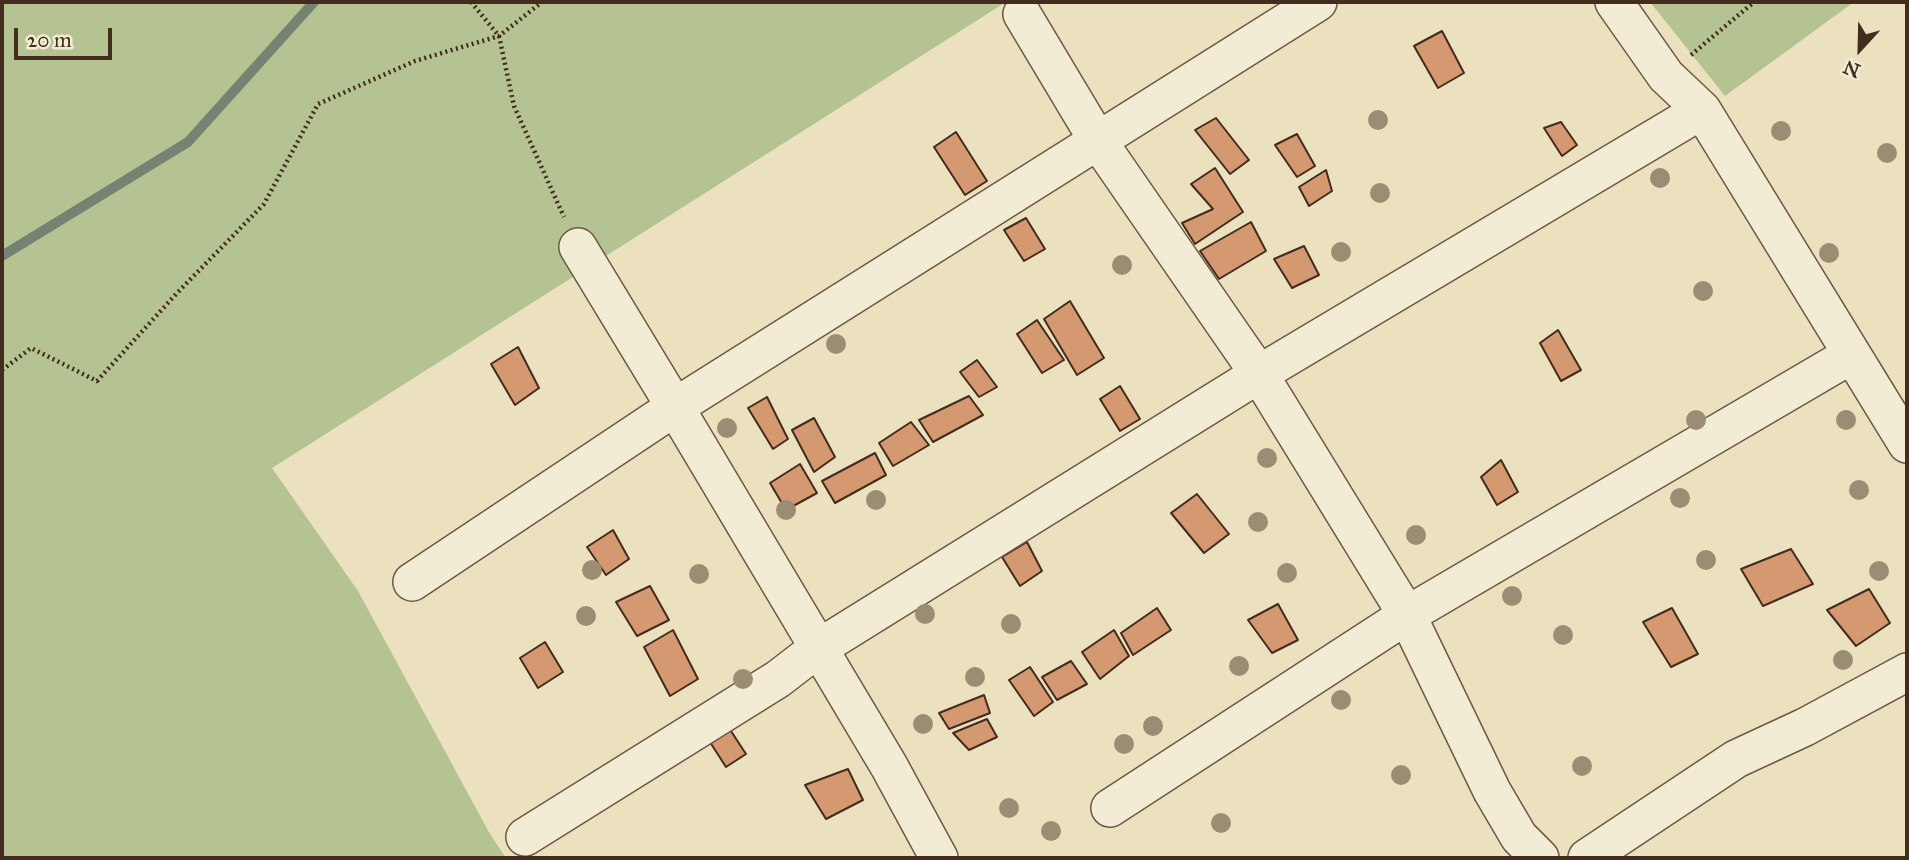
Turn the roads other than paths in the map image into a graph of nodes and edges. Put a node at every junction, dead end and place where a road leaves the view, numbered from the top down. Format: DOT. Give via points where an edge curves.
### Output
graph roads {
  1 [pos="1318,2"];
  2 [pos="1614,2"];
  3 [pos="1022,14"];
  4 [pos="1702,110"];
  5 [pos="1098,141"];
  6 [pos="578,247"];
  7 [pos="1851,355"];
  8 [pos="1259,374"];
  9 [pos="675,407"];
  10 [pos="1907,444"];
  11 [pos="412,582"];
  12 [pos="1407,615"];
  13 [pos="817,649"];
  14 [pos="1907,672"];
  15 [pos="1110,808"];
  16 [pos="524,837"];
  17 [pos="939,858"];
  18 [pos="1540,858"];
  19 [pos="1587,858"];
  1 -- 5 [label="street"];
  2 -- 4 [label="street" via="1666,76"];
  3 -- 5 [label="street"];
  4 -- 7 [label="street"];
  4 -- 8 [label="street"];
  5 -- 8 [label="street"];
  5 -- 9 [label="street"];
  6 -- 9 [label="street"];
  7 -- 10 [label="street"];
  7 -- 12 [label="street"];
  8 -- 12 [label="street"];
  8 -- 13 [label="street"];
  9 -- 11 [label="street"];
  9 -- 13 [label="street"];
  12 -- 15 [label="street"];
  12 -- 18 [label="street" via="1492,791 1518,837"];
  13 -- 16 [label="street" via="778,679"];
  13 -- 17 [label="street"];
  14 -- 19 [label="street" via="1736,759"];
}
